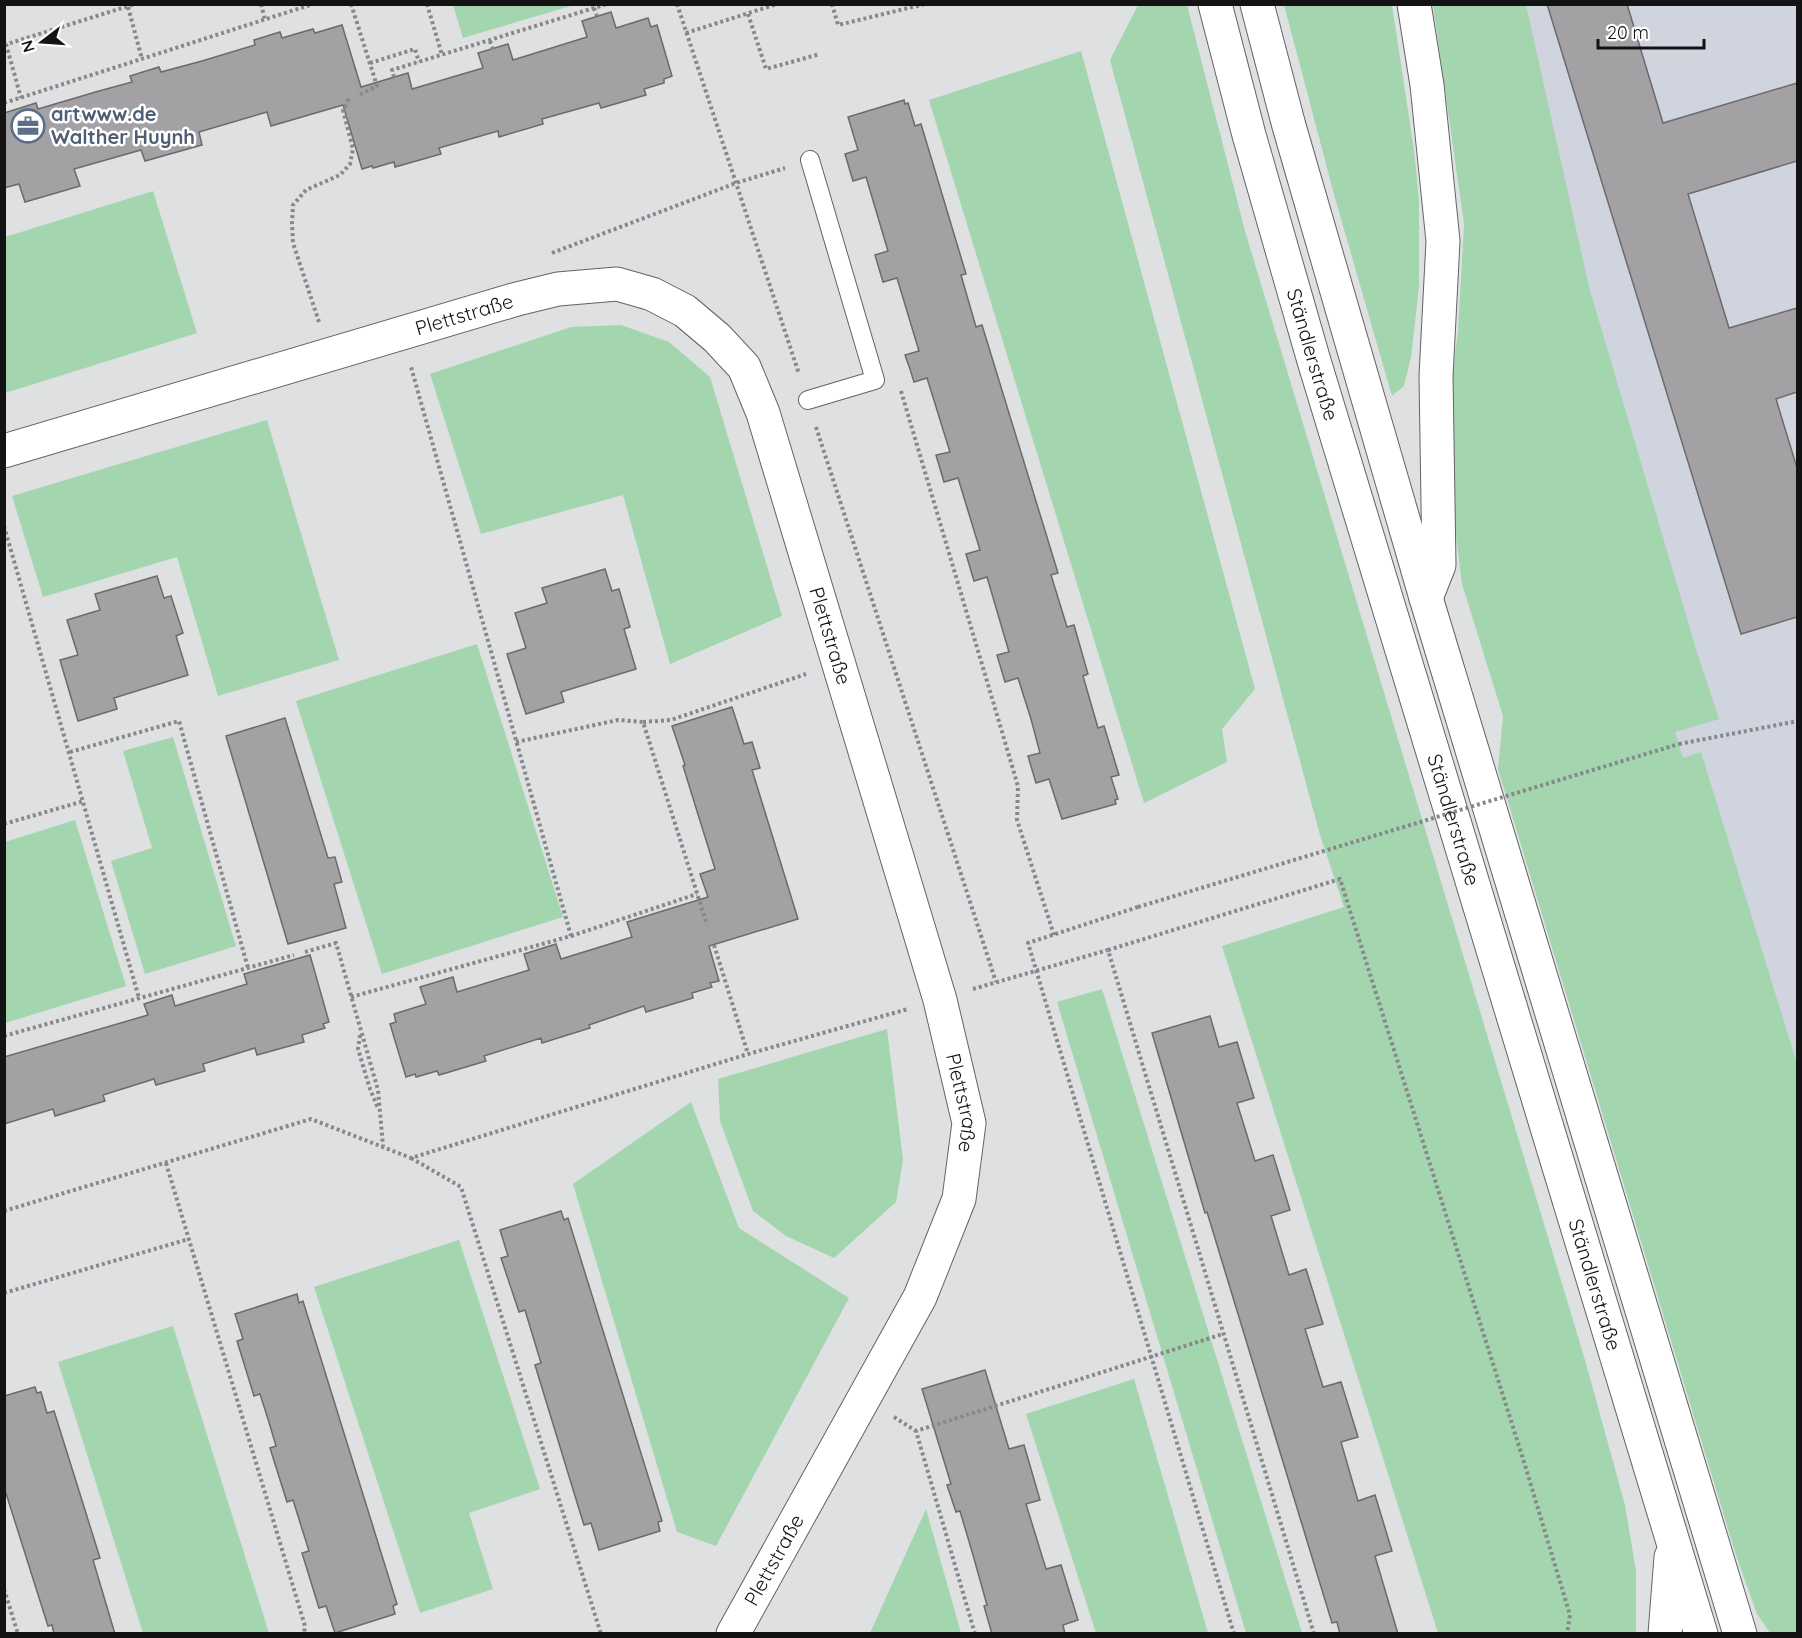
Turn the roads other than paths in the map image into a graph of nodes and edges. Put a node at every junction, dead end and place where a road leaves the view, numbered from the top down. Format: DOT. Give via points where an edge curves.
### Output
graph roads {
  1 [pos="1215,4"];
  2 [pos="1257,4"];
  3 [pos="1414,4"];
  4 [pos="810,160"];
  5 [pos="808,400"];
  6 [pos="4,451"];
  7 [pos="1426,598"];
  8 [pos="1672,1538"];
  9 [pos="1741,1632"];
  10 [pos="733,1634"];
  11 [pos="1665,1634"];
  12 [pos="1701,1634"];
  1 -- 8 [label="main road, Ständlerstraße" via="1314,361"];
  2 -- 7 [label="main road, Ständlerstraße"];
  3 -- 7 [label="main road" via="1427,85 1443,241 1436,376 1439,565"];
  4 -- 5 [label="lane" via="874,380"];
  6 -- 10 [label="main road, Plettstraße" via="558,289 617,284 652,294 685,312 744,367 763,413 940,999 969,1123 958,1199 920,1297"];
  7 -- 9 [label="main road, Ständlerstraße"];
  8 -- 11 [label="main road"];
  8 -- 12 [label="main road, Ständlerstraße"];
}
